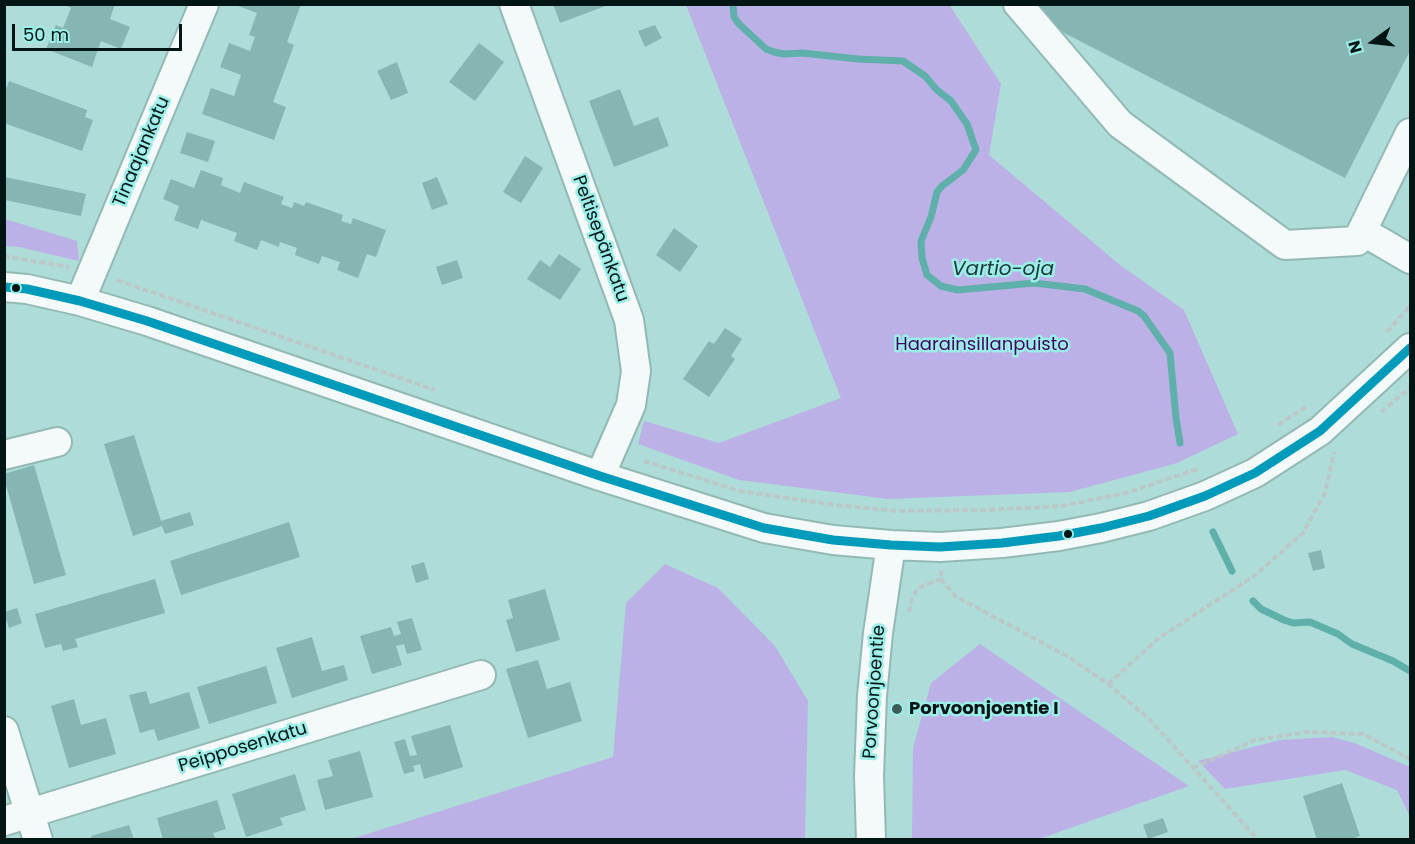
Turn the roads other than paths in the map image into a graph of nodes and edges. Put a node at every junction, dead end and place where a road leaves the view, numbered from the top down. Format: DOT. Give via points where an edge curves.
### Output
graph roads {
  1 [pos="204,4"];
  2 [pos="514,4"];
  3 [pos="1018,4"];
  4 [pos="1410,132"];
  5 [pos="1362,231"];
  6 [pos="1410,259"];
  7 [pos="4,287"];
  8 [pos="80,301"];
  9 [pos="1410,348"];
  10 [pos="57,442"];
  11 [pos="4,455"];
  12 [pos="606,464"];
  13 [pos="891,545"];
  14 [pos="481,675"];
  15 [pos="4,731"];
  16 [pos="24,825"];
  17 [pos="871,840"];
  1 -- 8 [label="street, Tinaajankatu"];
  2 -- 12 [label="street, Peltisepänkatu" via="629,320 636,372 631,405"];
  3 -- 5 [label="street" via="1120,124 1285,245 1357,241"];
  4 -- 5 [label="street"];
  5 -- 6 [label="street"];
  7 -- 8 [label="street"];
  8 -- 12 [label="street"];
  9 -- 13 [label="street" via="1320,432 1255,473 1205,496 1101,528 1002,543"];
  10 -- 11 [label="street"];
  12 -- 13 [label="street" via="764,528"];
  13 -- 17 [label="street, Porvoonjoentie" via="872,696 868,776"];
  14 -- 16 [label="street, Peipposenkatu"];
  15 -- 16 [label="street"];
}
